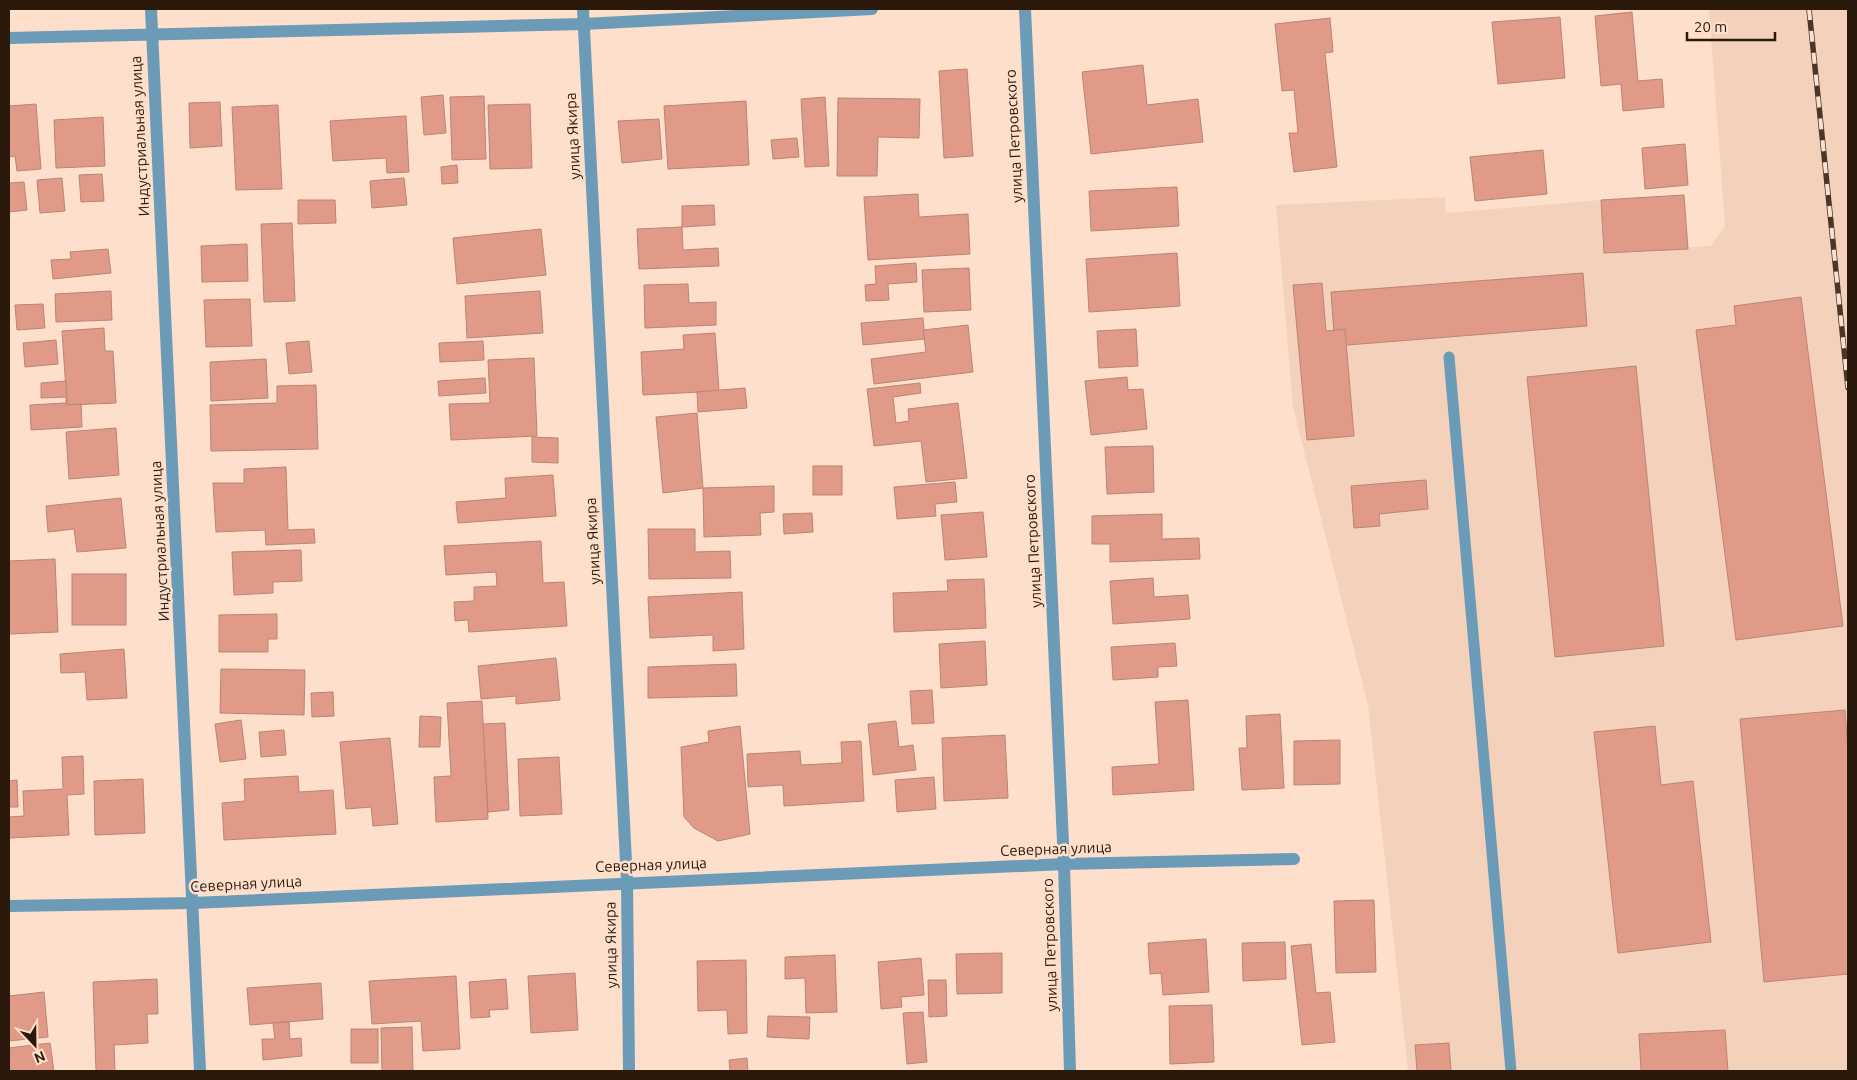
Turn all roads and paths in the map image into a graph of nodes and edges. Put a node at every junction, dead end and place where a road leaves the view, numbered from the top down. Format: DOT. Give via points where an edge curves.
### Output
graph roads {
  1 [pos="151,9"];
  2 [pos="583,9"];
  3 [pos="872,9"];
  4 [pos="1025,9"];
  5 [pos="584,24"];
  6 [pos="152,35"];
  7 [pos="9,38"];
  8 [pos="1450,357"];
  9 [pos="1294,859"];
  10 [pos="1064,864"];
  11 [pos="627,882"];
  12 [pos="193,903"];
  13 [pos="9,906"];
  14 [pos="200,1071"];
  15 [pos="629,1071"];
  16 [pos="1070,1071"];
  17 [pos="1511,1071"];
  1 -- 6 [label="street, Индустриальная улица"];
  2 -- 5 [label="street, улица Якира"];
  3 -- 5 [label="street"];
  4 -- 10 [label="street, улица Петровского"];
  5 -- 6 [label="street"];
  5 -- 11 [label="street, улица Якира"];
  6 -- 7 [label="street"];
  6 -- 12 [label="street, Индустриальная улица"];
  8 -- 17 [label="lane"];
  9 -- 10 [label="street, Северная улица"];
  10 -- 11 [label="street, Северная улица"];
  10 -- 16 [label="street, улица Петровского"];
  11 -- 12 [label="street, Северная улица"];
  11 -- 15 [label="street, улица Якира"];
  12 -- 13 [label="street, Северная улица"];
  12 -- 14 [label="street, Индустриальная улица"];
}
